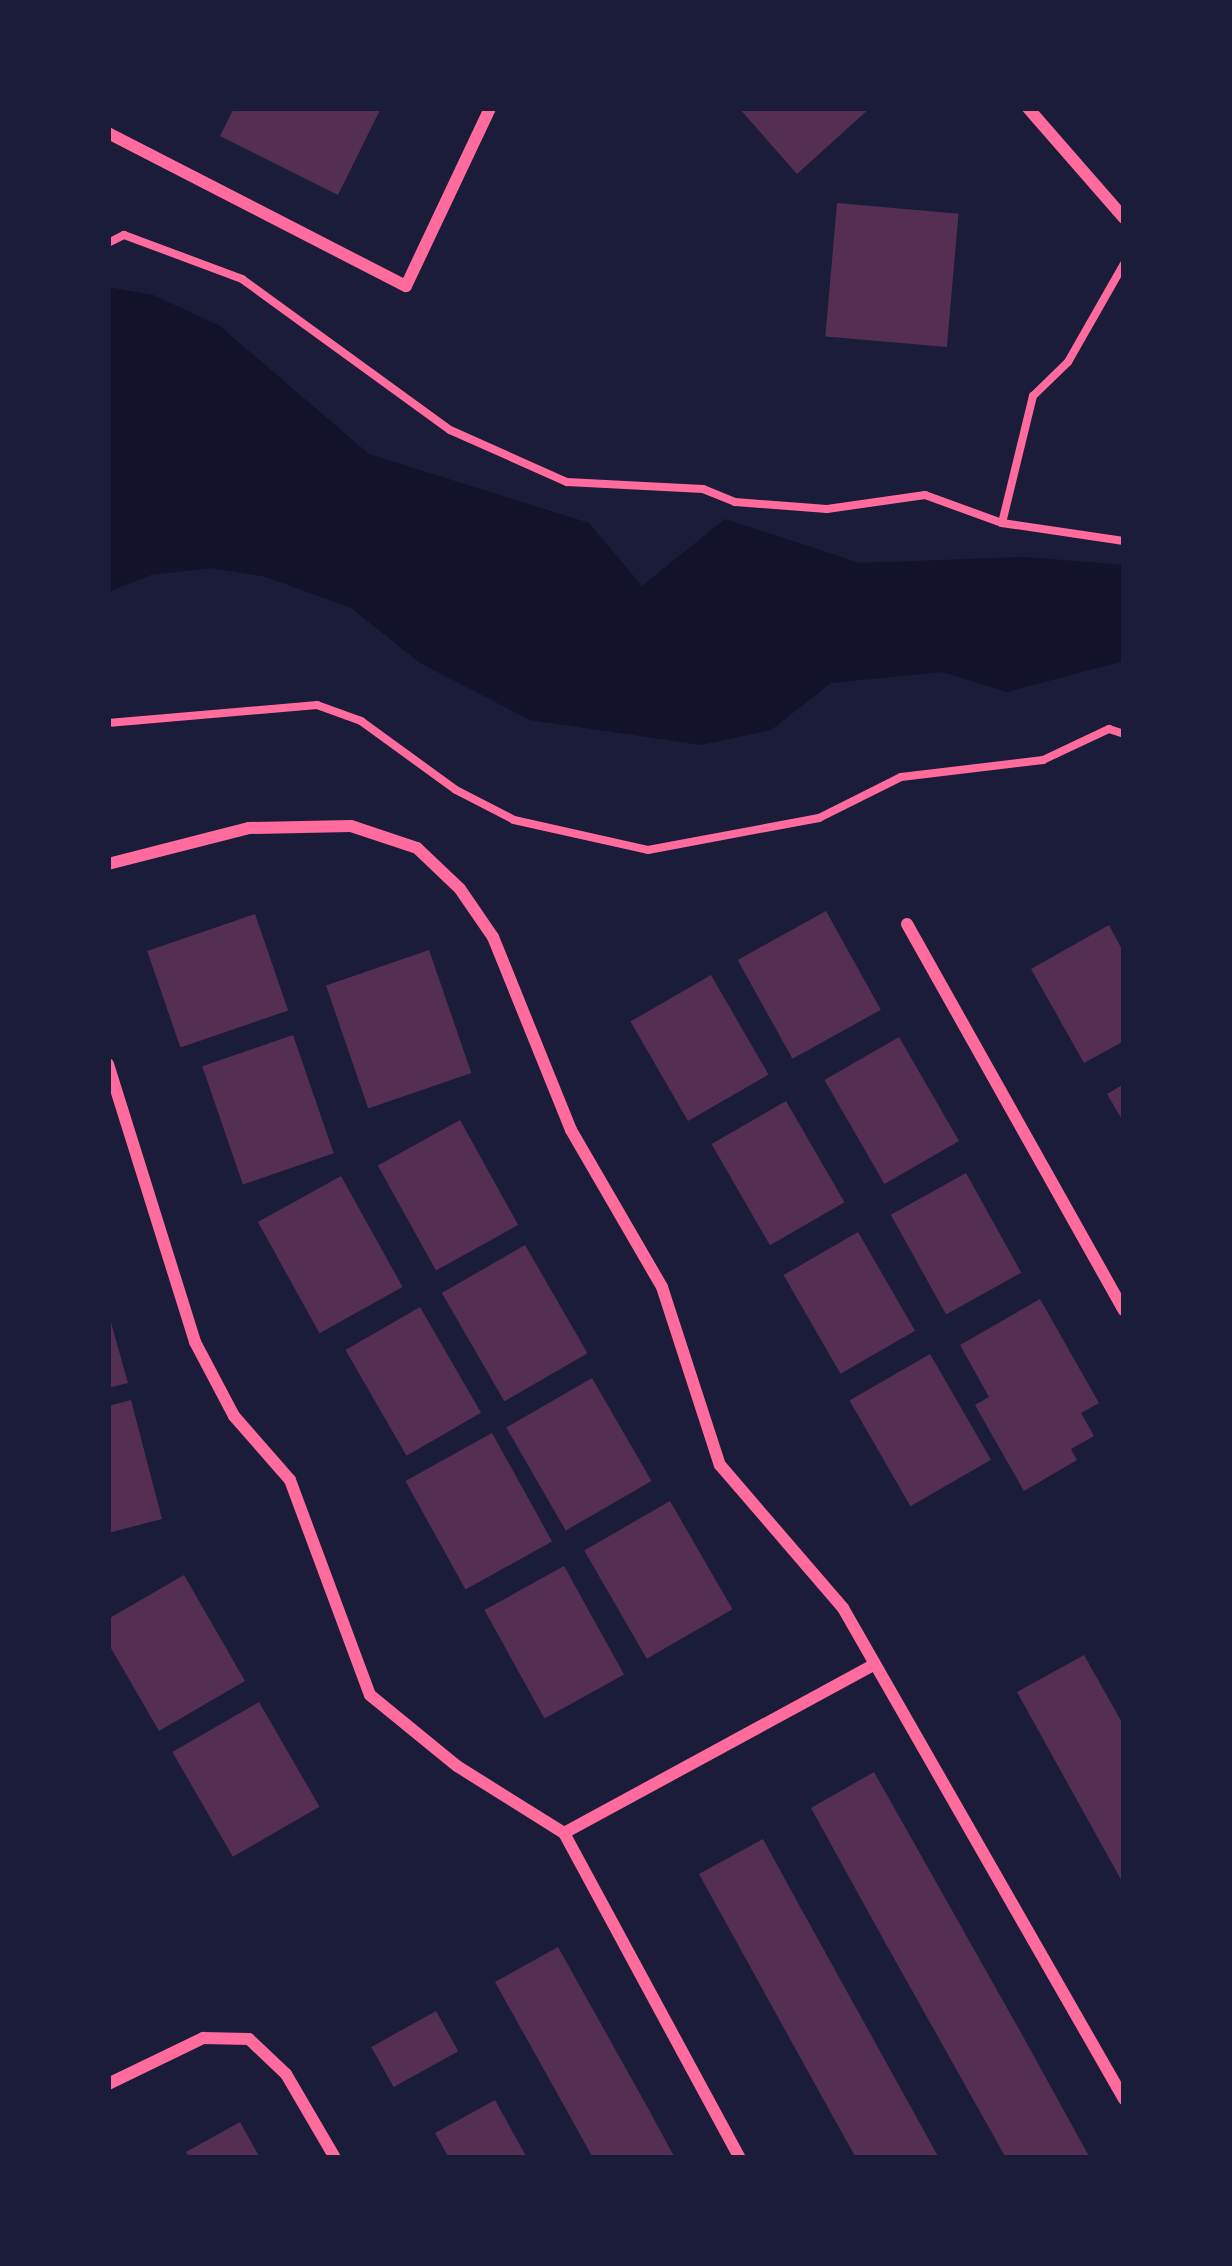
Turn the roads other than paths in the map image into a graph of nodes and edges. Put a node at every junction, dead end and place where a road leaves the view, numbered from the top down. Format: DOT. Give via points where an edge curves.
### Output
graph roads {
  1 [pos="490,108"];
  2 [pos="1028,108"];
  3 [pos="108,133"];
  4 [pos="1124,218"];
  5 [pos="108,864"];
  6 [pos="907,924"];
  7 [pos="108,1064"];
  8 [pos="1124,1310"];
  9 [pos="873,1665"];
  10 [pos="564,1833"];
  11 [pos="108,2084"];
  12 [pos="1124,2099"];
  13 [pos="335,2158"];
  14 [pos="740,2158"];
  1 -- 3 [label="street" via="406,286"];
  2 -- 4 [label="street"];
  5 -- 9 [label="street" via="249,827 351,826 417,848 460,889 493,937 572,1130 662,1287 720,1465 810,1563"];
  6 -- 8 [label="street"];
  7 -- 10 [label="street" via="195,1342 234,1416 290,1480 370,1695 457,1766"];
  9 -- 10 [label="street"];
  9 -- 12 [label="street"];
  10 -- 14 [label="street"];
  11 -- 13 [label="street" via="203,2038 249,2039 286,2074"];
}
